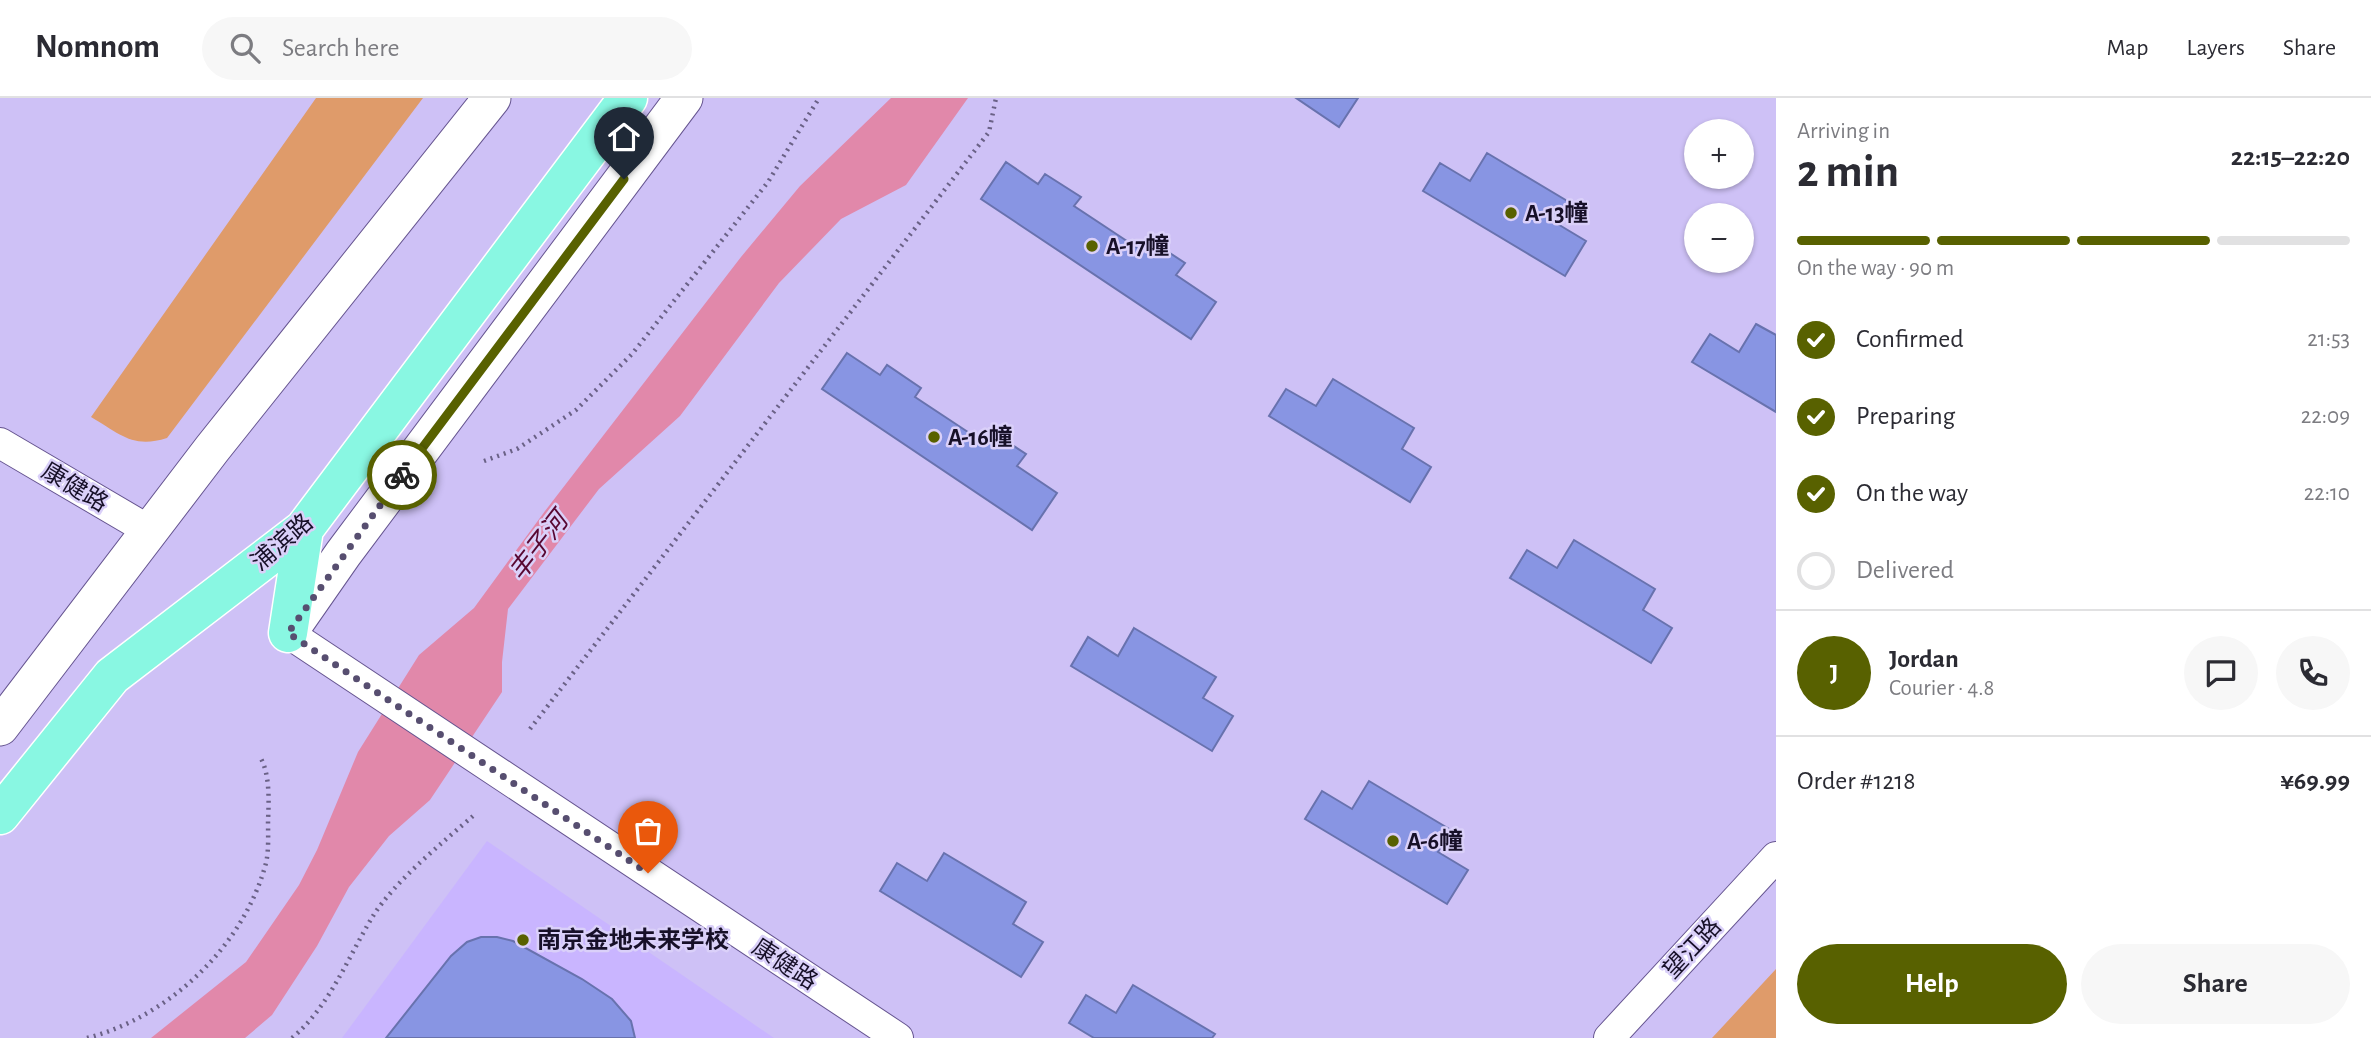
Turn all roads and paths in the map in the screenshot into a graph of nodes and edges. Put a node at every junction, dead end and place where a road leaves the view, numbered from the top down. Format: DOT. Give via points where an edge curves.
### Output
graph roads {
  1 [pos="492,98"];
  2 [pos="628,98"];
  3 [pos="684,98"];
  4 [pos="818,98"];
  5 [pos="996,98"];
  6 [pos="0,443"];
  7 [pos="484,461"];
  8 [pos="304,529"];
  9 [pos="150,531"];
  10 [pos="288,633"];
  11 [pos="0,727"];
  12 [pos="530,729"];
  13 [pos="260,757"];
  14 [pos="0,815"];
  15 [pos="472,816"];
  16 [pos="1776,857"];
  17 [pos="87,1038"];
  18 [pos="292,1038"];
  19 [pos="898,1038"];
  20 [pos="1609,1038"];
  1 -- 9 [label="street"];
  2 -- 8 [label="main road, 浦滨路"];
  3 -- 10 [label="street, 浦滨路"];
  4 -- 7 [label="path" via="768,182 632,354 576,410 517,449"];
  5 -- 12 [label="path" via="989,132"];
  6 -- 9 [label="street, 康健路"];
  8 -- 10 [label="main road"];
  8 -- 14 [label="main road, 浦滨路" via="112,676"];
  9 -- 11 [label="street"];
  10 -- 19 [label="street, 康健路"];
  13 -- 17 [label="path" via="269,802 267,861 246,914 211,963 164,1002 117,1030"];
  15 -- 18 [label="path" via="375,914 340,978"];
  16 -- 20 [label="street, 望江路"];
}
